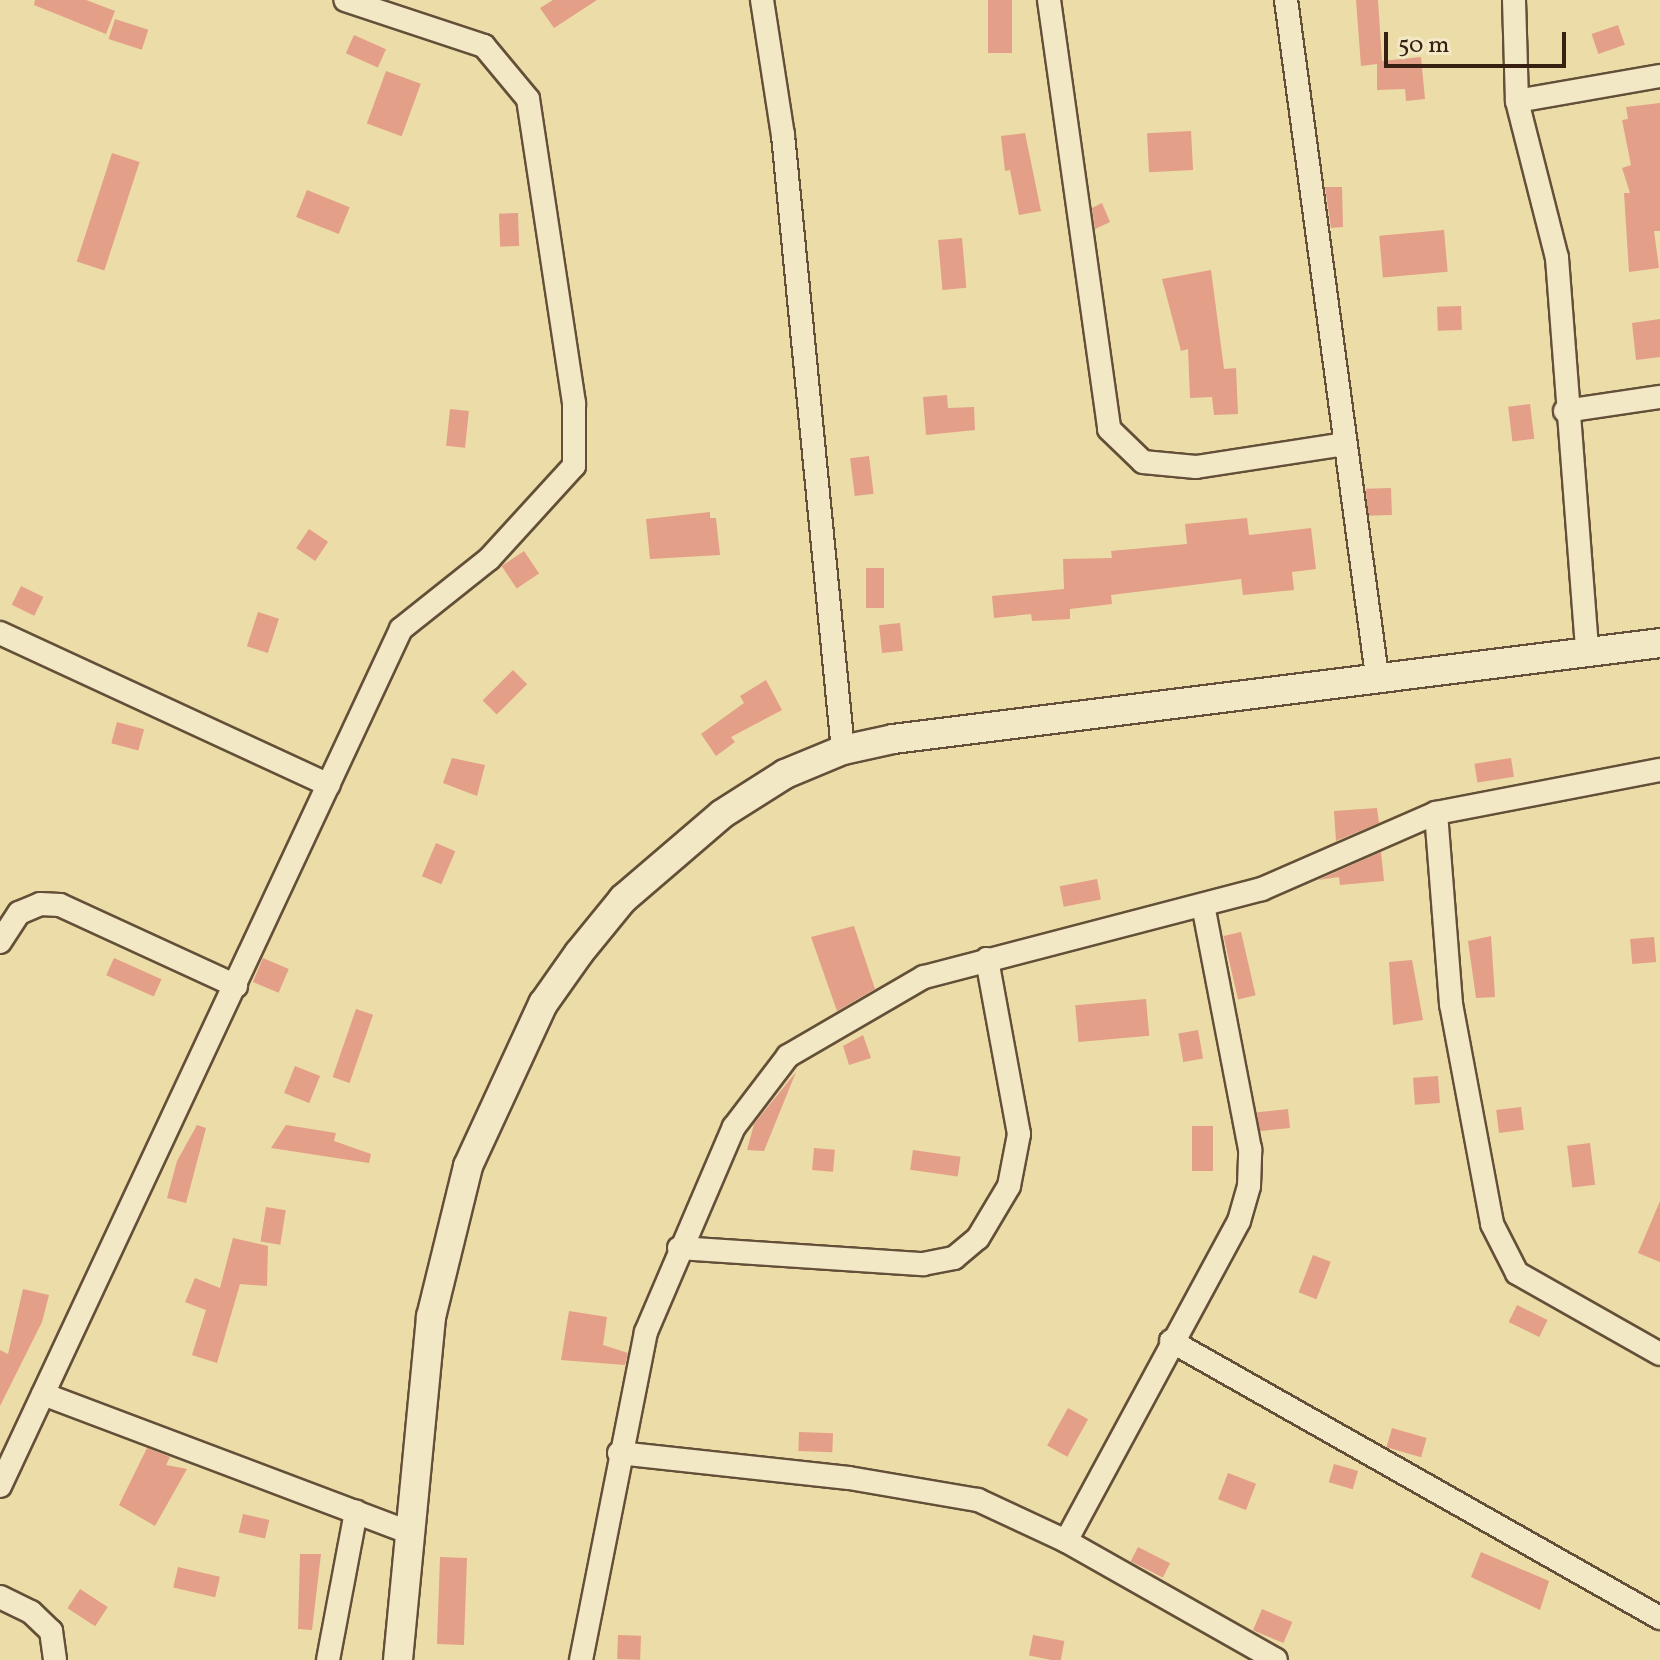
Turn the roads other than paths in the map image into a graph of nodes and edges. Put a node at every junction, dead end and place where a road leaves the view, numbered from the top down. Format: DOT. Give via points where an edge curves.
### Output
graph roads {
  1 [pos="345,0"];
  2 [pos="762,0"];
  3 [pos="1049,0"];
  4 [pos="1286,0"];
  5 [pos="1514,0"];
  6 [pos="1660,76"];
  7 [pos="1517,101"];
  8 [pos="1660,397"];
  9 [pos="1565,411"];
  10 [pos="1344,444"];
  11 [pos="0,633"];
  12 [pos="1660,643"];
  13 [pos="1587,652"];
  14 [pos="1377,676"];
  15 [pos="843,750"];
  16 [pos="1660,770"];
  17 [pos="329,785"];
  18 [pos="1436,813"];
  19 [pos="1203,906"];
  20 [pos="0,942"];
  21 [pos="987,959"];
  22 [pos="236,986"];
  23 [pos="679,1248"];
  24 [pos="1171,1341"];
  25 [pos="1660,1354"];
  26 [pos="43,1394"];
  27 [pos="619,1453"];
  28 [pos="0,1486"];
  29 [pos="356,1512"];
  30 [pos="408,1532"];
  31 [pos="1066,1541"];
  32 [pos="0,1597"];
  33 [pos="1660,1618"];
  34 [pos="55,1660"];
  35 [pos="328,1660"];
  36 [pos="398,1660"];
  37 [pos="581,1660"];
  38 [pos="1276,1660"];
  1 -- 17 [label="street" via="484,46 528,99 574,403 574,466 489,559 401,629"];
  2 -- 15 [label="street" via="783,135"];
  3 -- 10 [label="street" via="1109,429 1143,462 1196,467"];
  4 -- 10 [label="street"];
  5 -- 7 [label="street"];
  6 -- 7 [label="street"];
  7 -- 9 [label="street" via="1557,258"];
  8 -- 9 [label="street"];
  9 -- 13 [label="street"];
  10 -- 14 [label="street"];
  11 -- 17 [label="street"];
  12 -- 13 [label="street"];
  13 -- 14 [label="street"];
  14 -- 15 [label="street" via="893,739"];
  15 -- 30 [label="street" via="785,774 694,838 623,899 543,1004 468,1166 448,1242 431,1317"];
  16 -- 18 [label="street"];
  17 -- 22 [label="street"];
  18 -- 19 [label="street" via="1262,889"];
  18 -- 25 [label="street" via="1451,1004 1492,1224 1517,1273"];
  19 -- 21 [label="street" via="1079,932"];
  19 -- 24 [label="street" via="1250,1149 1249,1186 1239,1221"];
  20 -- 22 [label="street" via="19,913 40,904 60,905"];
  21 -- 23 [label="street" via="924,977 788,1056 749,1101"];
  21 -- 23 [label="street" via="1019,1134 1009,1186 978,1238 954,1258 923,1264"];
  22 -- 26 [label="street"];
  23 -- 27 [label="street" via="646,1332"];
  24 -- 31 [label="street"];
  24 -- 33 [label="street"];
  26 -- 28 [label="street"];
  26 -- 29 [label="street"];
  27 -- 31 [label="street" via="946,1493 1008,1511"];
  27 -- 37 [label="street"];
  29 -- 30 [label="street"];
  29 -- 35 [label="street"];
  30 -- 36 [label="street"];
  31 -- 38 [label="street"];
  32 -- 34 [label="street" via="31,1612 51,1631"];
}
